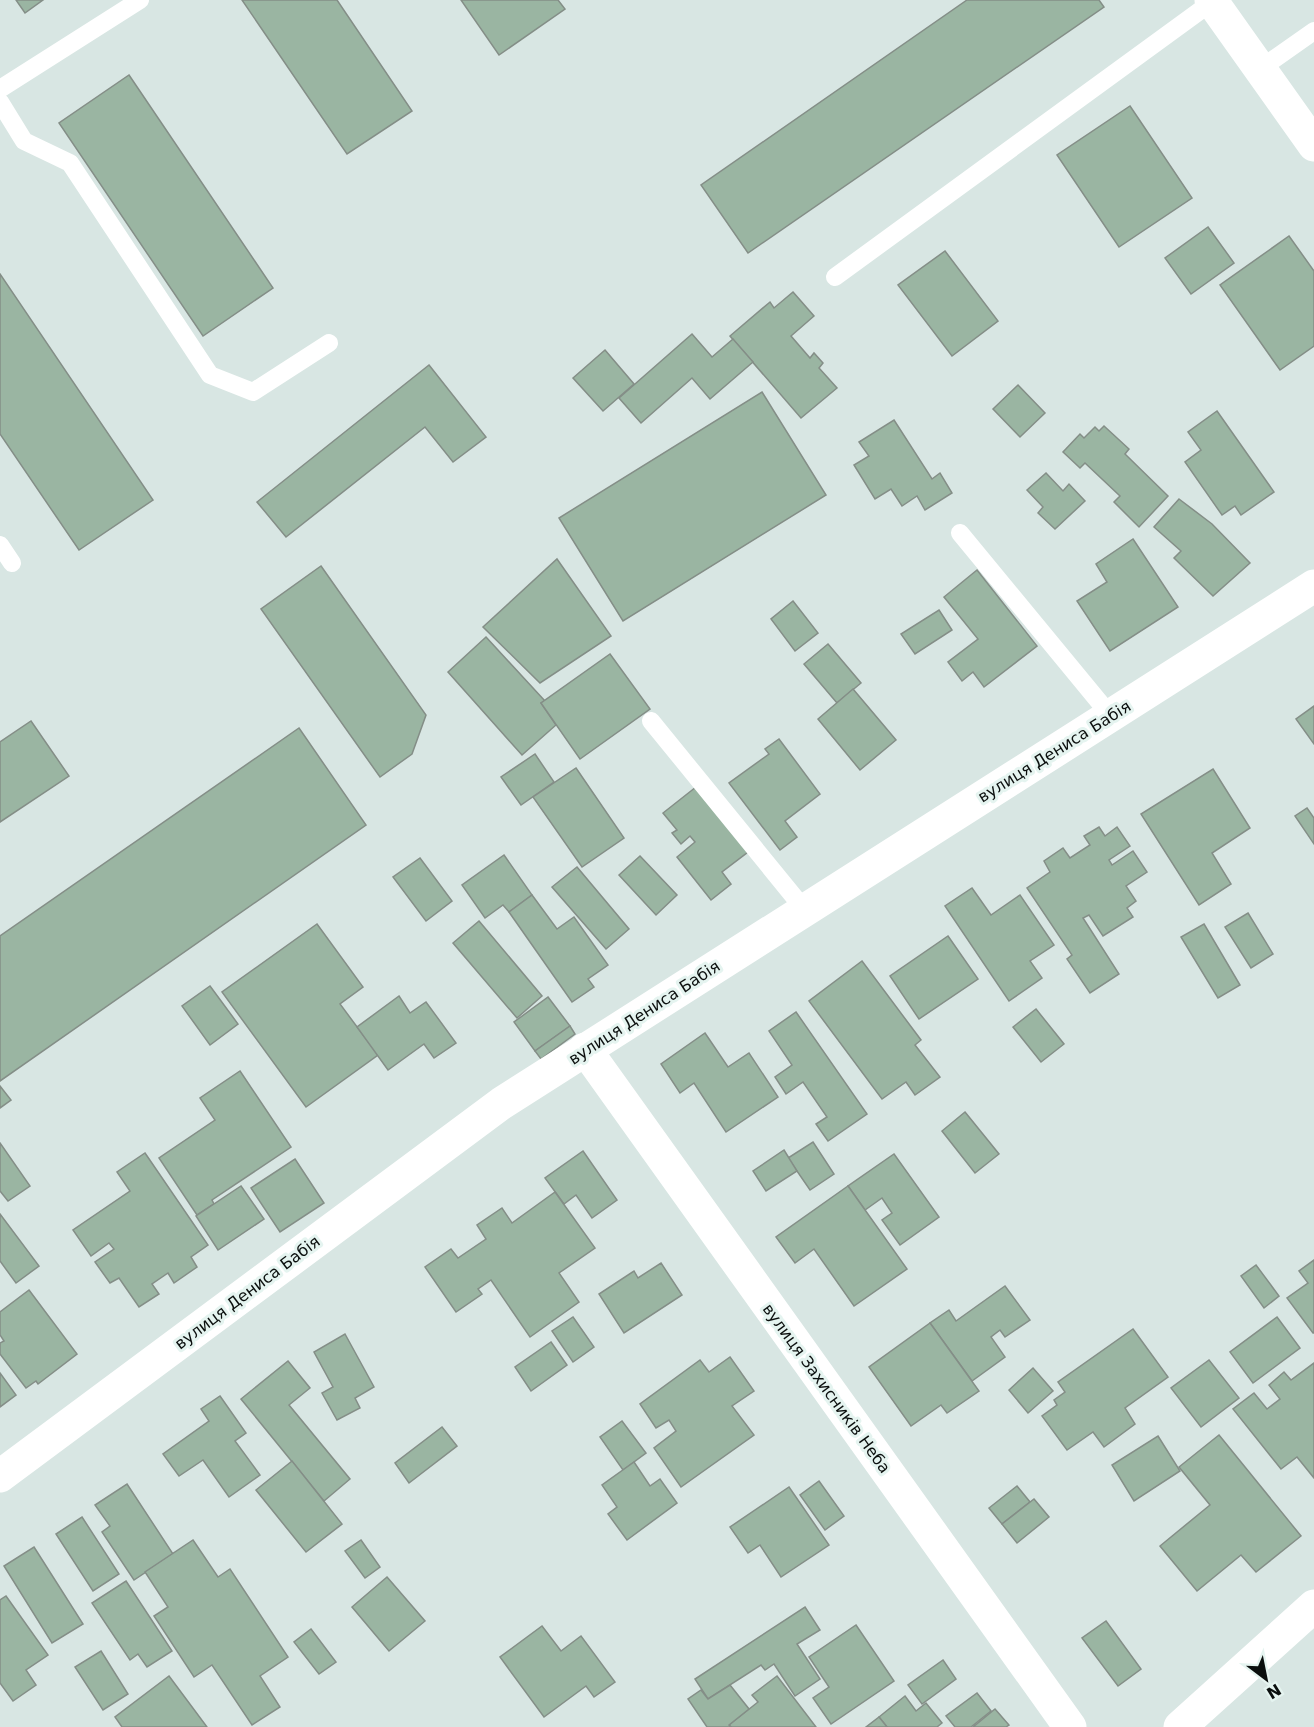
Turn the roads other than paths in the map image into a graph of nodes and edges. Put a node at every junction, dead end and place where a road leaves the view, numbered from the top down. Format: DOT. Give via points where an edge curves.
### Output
graph roads {
  1 [pos="140,0"];
  2 [pos="1211,1"];
  3 [pos="1314,32"];
  4 [pos="1260,69"];
  5 [pos="0,89"];
  6 [pos="0,102"];
  7 [pos="1314,145"];
  8 [pos="835,277"];
  9 [pos="329,343"];
  10 [pos="960,532"];
  11 [pos="0,545"];
  12 [pos="12,563"];
  13 [pos="1314,586"];
  14 [pos="1110,716"];
  15 [pos="651,721"];
  16 [pos="804,909"];
  17 [pos="585,1049"];
  18 [pos="0,1476"];
  19 [pos="1314,1606"];
  20 [pos="1070,1727"];
  21 [pos="1180,1727"];
  1 -- 5 [label="lane"];
  2 -- 4 [label="street"];
  2 -- 8 [label="lane"];
  3 -- 4 [label="lane"];
  4 -- 7 [label="street"];
  6 -- 9 [label="lane" via="24,141 70,163 210,375 254,392"];
  10 -- 14 [label="lane"];
  11 -- 12 [label="lane"];
  13 -- 14 [label="street, вулиця Дениса Бабія"];
  14 -- 16 [label="street, вулиця Дениса Бабія"];
  15 -- 16 [label="lane"];
  16 -- 17 [label="street, вулиця Дениса Бабія"];
  17 -- 18 [label="street, вулиця Дениса Бабія" via="502,1103"];
  17 -- 20 [label="street, вулиця Захисників Неба"];
  19 -- 21 [label="street"];
}
